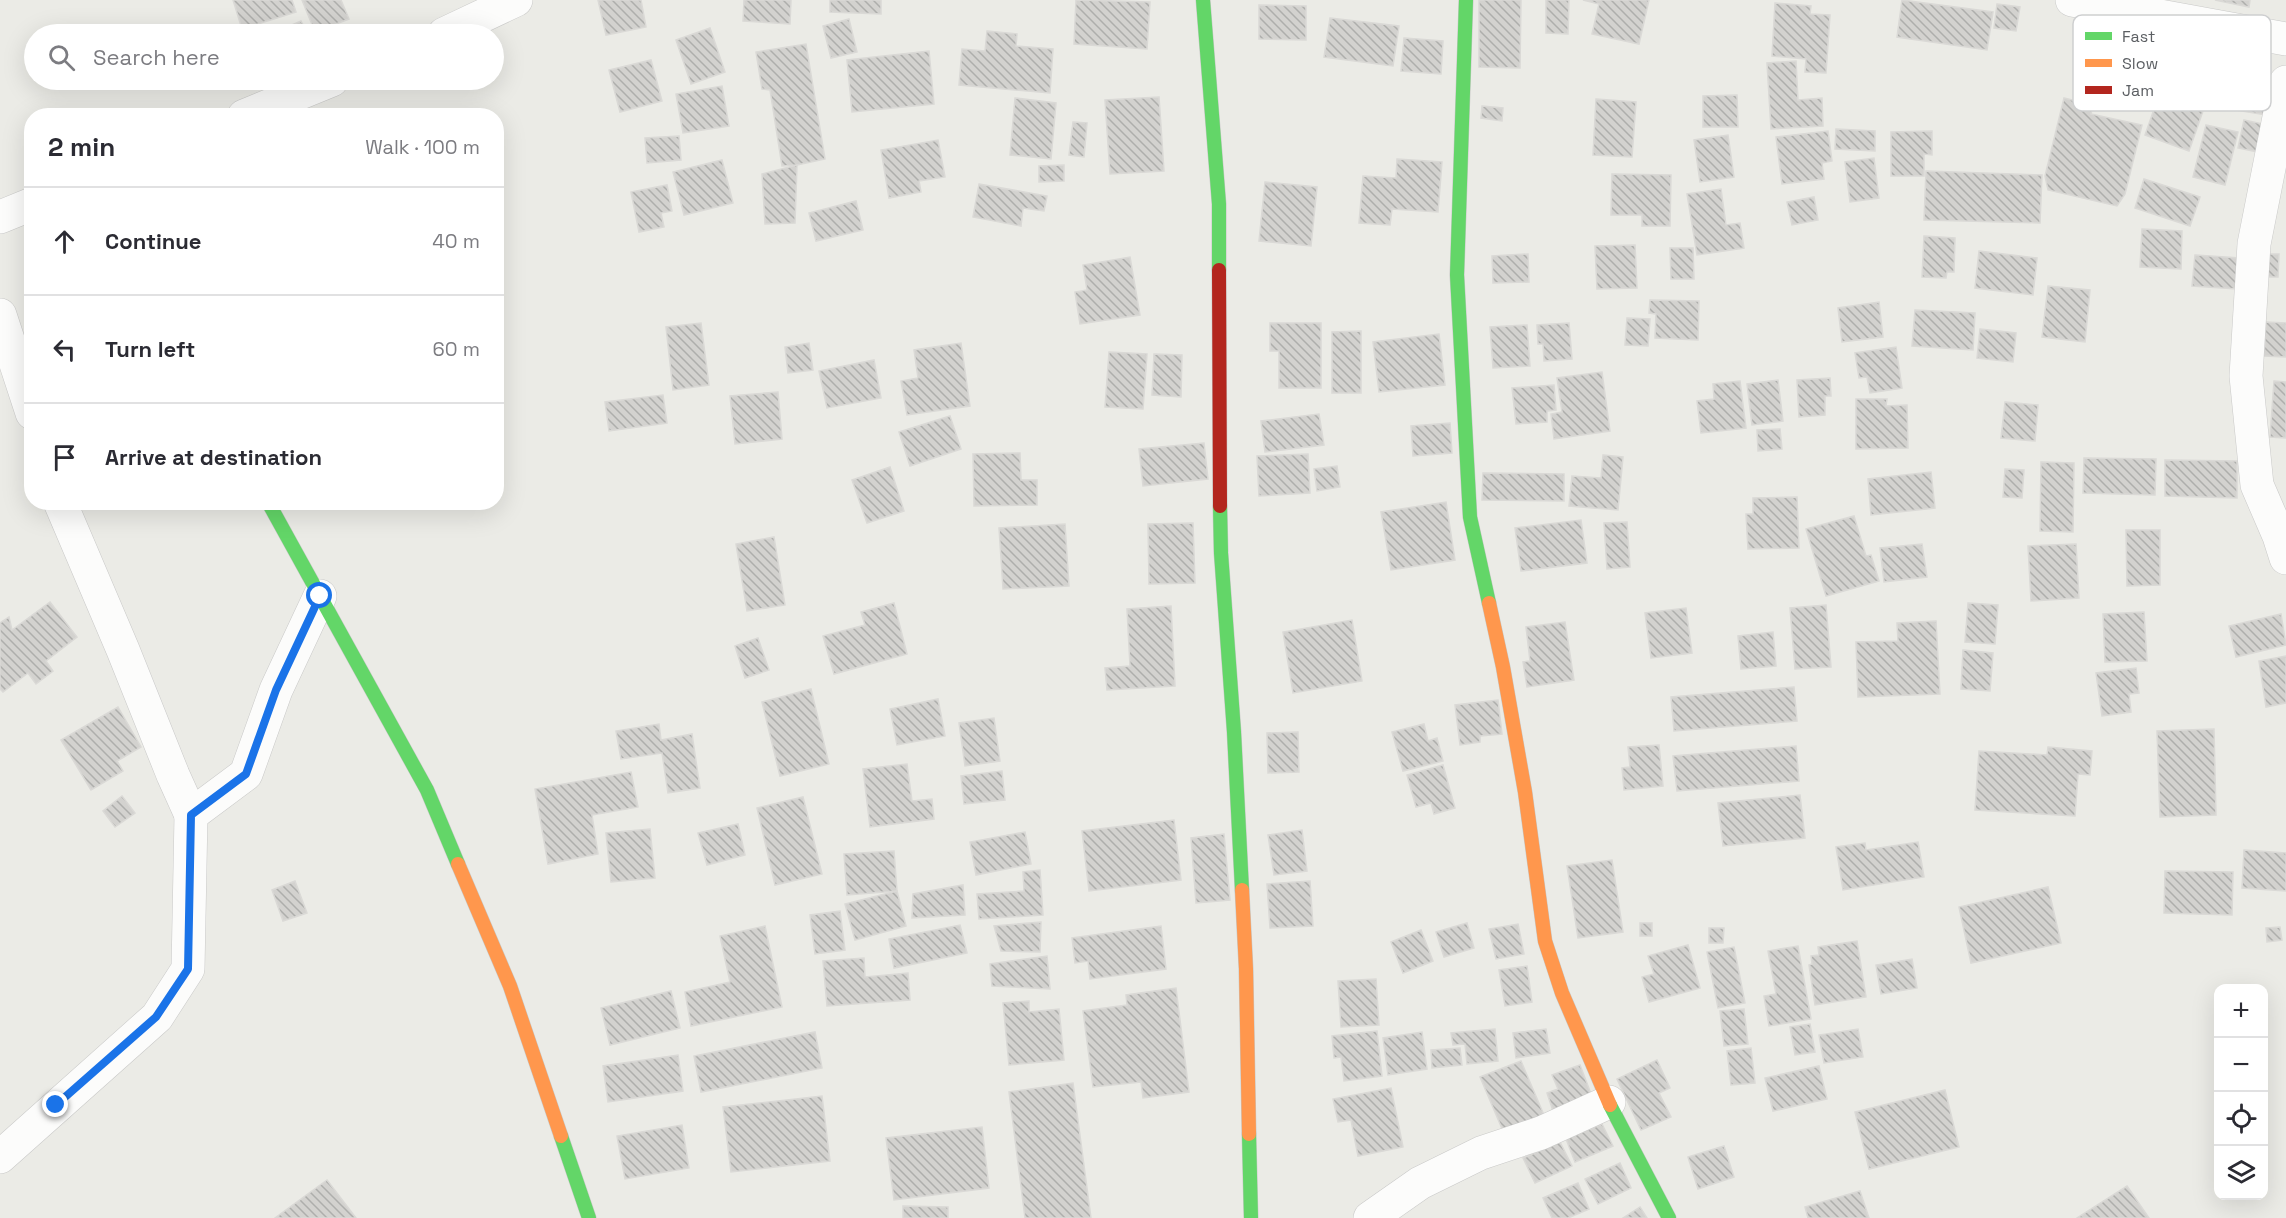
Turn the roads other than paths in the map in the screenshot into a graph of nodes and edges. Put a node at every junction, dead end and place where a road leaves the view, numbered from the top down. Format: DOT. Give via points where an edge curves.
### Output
graph roads {
  1 [pos="516,0"];
  2 [pos="1203,0"];
  3 [pos="1466,0"];
  4 [pos="2072,0"];
  5 [pos="2154,15"];
  6 [pos="465,24"];
  7 [pos="2271,36"];
  8 [pos="2286,39"];
  9 [pos="2286,82"];
  10 [pos="307,90"];
  11 [pos="263,108"];
  12 [pos="24,208"];
  13 [pos="0,218"];
  14 [pos="0,315"];
  15 [pos="24,388"];
  16 [pos="63,510"];
  17 [pos="272,510"];
  18 [pos="2286,558"];
  19 [pos="320,596"];
  20 [pos="191,815"];
  21 [pos="1609,1102"];
  22 [pos="0,1157"];
  23 [pos="589,1218"];
  24 [pos="1251,1218"];
  25 [pos="1370,1218"];
  26 [pos="1669,1218"];
  1 -- 6 [label="street"];
  2 -- 24 [label="street" via="1219,204 1221,553 1246,969"];
  3 -- 21 [label="street" via="1457,275 1470,517 1503,667 1545,941 1562,993"];
  4 -- 5 [label="street"];
  7 -- 8 [label="street"];
  9 -- 18 [label="street" via="2254,244 2246,376 2257,485"];
  10 -- 11 [label="street"];
  12 -- 13 [label="street"];
  14 -- 15 [label="street"];
  16 -- 20 [label="street"];
  17 -- 19 [label="street"];
  19 -- 20 [label="street" via="276,690 246,774"];
  19 -- 23 [label="street" via="427,790 510,986"];
  20 -- 22 [label="street" via="188,969 156,1017"];
  21 -- 25 [label="street" via="1541,1133 1471,1158 1420,1183"];
  21 -- 26 [label="street"];
}
